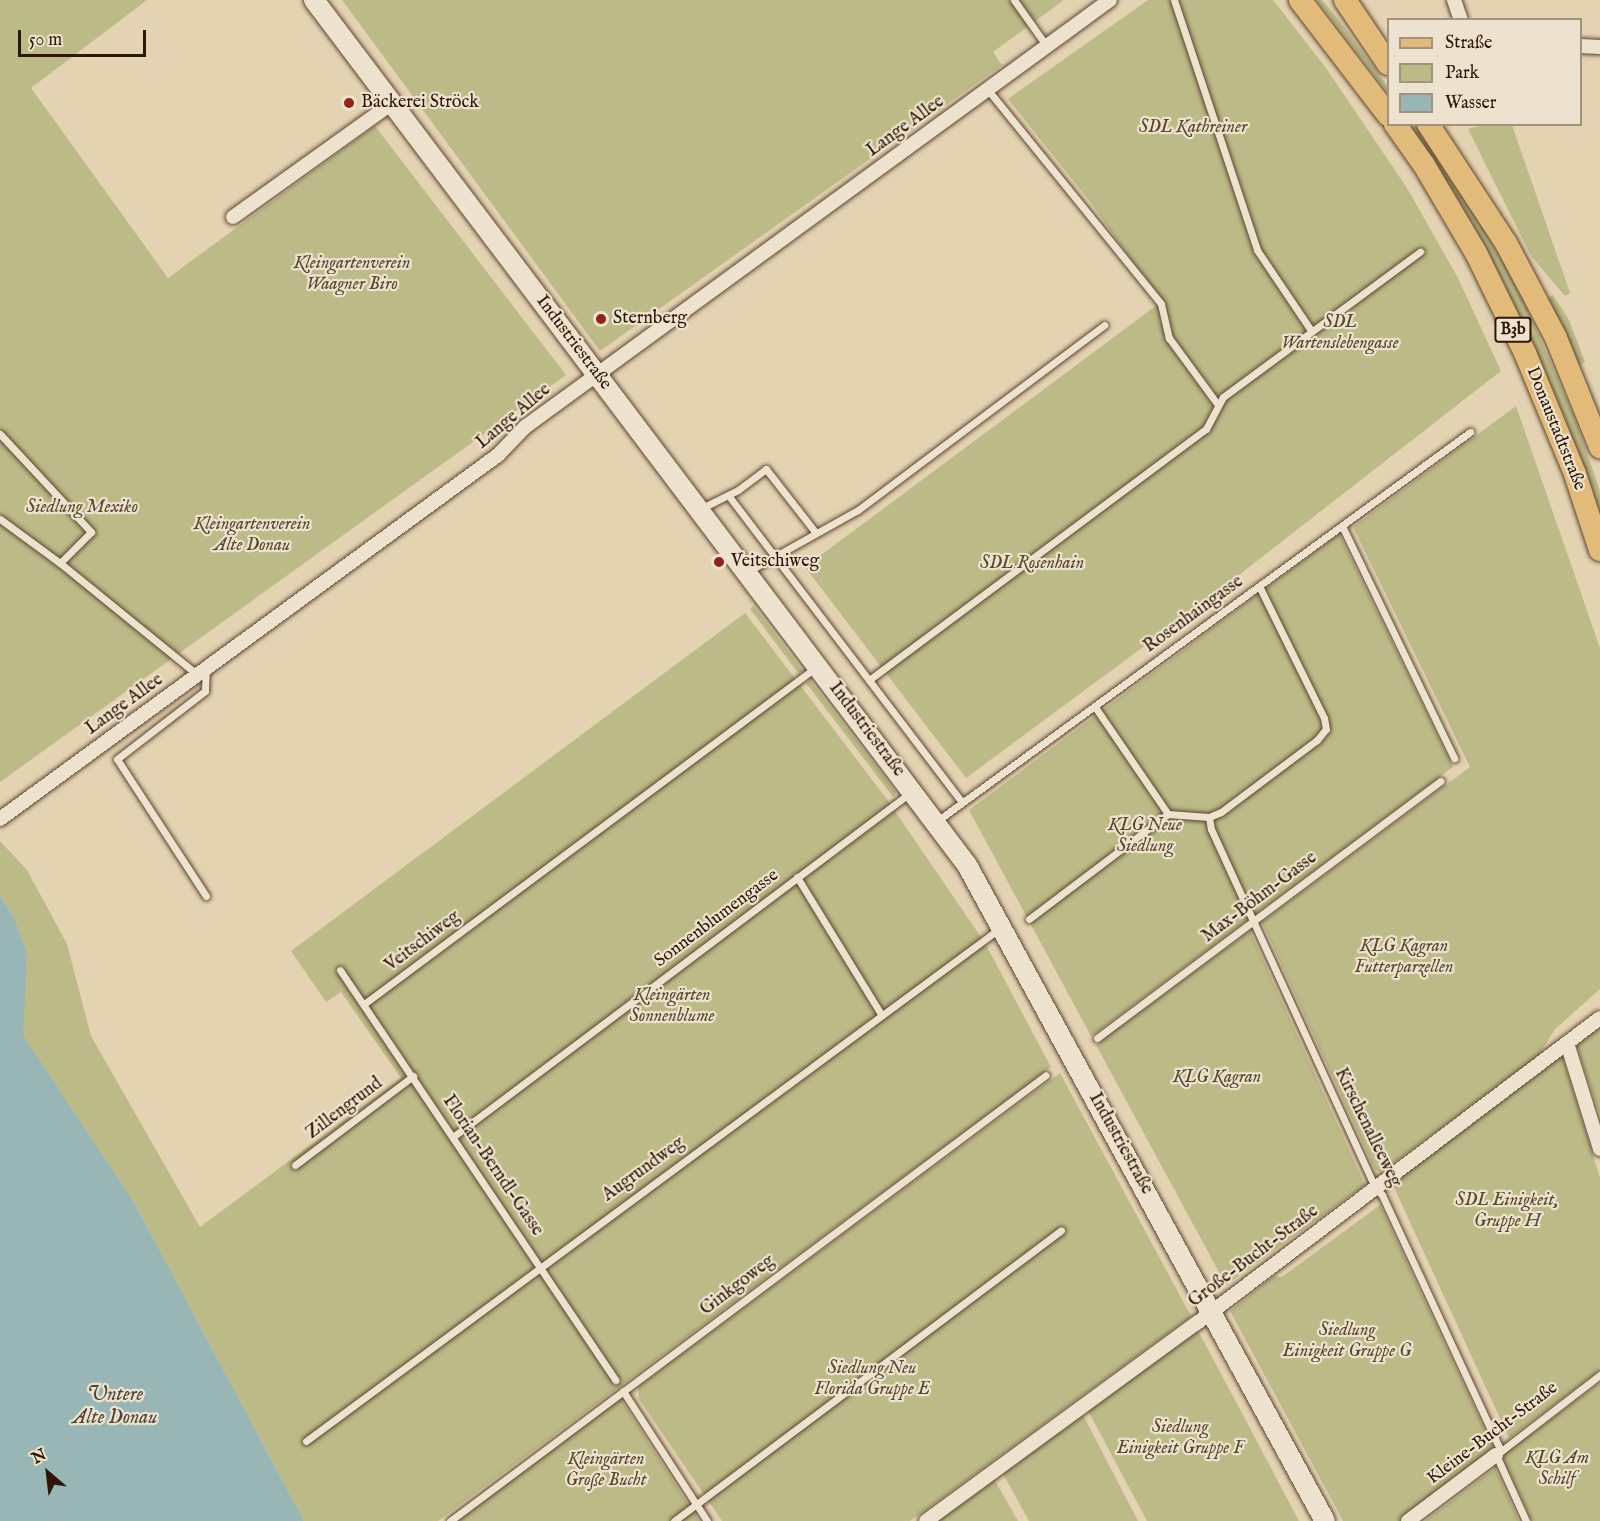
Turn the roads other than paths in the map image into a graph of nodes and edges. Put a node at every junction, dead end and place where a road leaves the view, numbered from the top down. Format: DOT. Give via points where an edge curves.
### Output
graph roads {
  1 [pos="314,0"];
  2 [pos="1014,0"];
  3 [pos="1110,0"];
  4 [pos="1174,0"];
  5 [pos="1300,0"];
  6 [pos="1345,0"];
  7 [pos="1454,0"];
  8 [pos="1460,18"];
  9 [pos="1046,45"];
  10 [pos="1582,46"];
  11 [pos="1600,47"];
  12 [pos="1387,60"];
  13 [pos="988,90"];
  14 [pos="392,103"];
  15 [pos="1387,112"];
  16 [pos="1396,126"];
  17 [pos="1429,126"];
  18 [pos="233,217"];
  19 [pos="1420,252"];
  20 [pos="1104,325"];
  21 [pos="1310,329"];
  22 [pos="597,374"];
  23 [pos="1218,405"];
  24 [pos="1470,432"];
  25 [pos="0,434"];
  26 [pos="1600,447"];
  27 [pos="728,495"];
  28 [pos="699,510"];
  29 [pos="0,519"];
  30 [pos="1342,526"];
  31 [pos="816,533"];
  32 [pos="1600,550"];
  33 [pos="775,557"];
  34 [pos="60,563"];
  35 [pos="746,572"];
  36 [pos="1259,586"];
  37 [pos="818,667"];
  38 [pos="202,671"];
  39 [pos="869,680"];
  40 [pos="1095,707"];
  41 [pos="1454,758"];
  42 [pos="1440,781"];
  43 [pos="912,792"];
  44 [pos="962,802"];
  45 [pos="1168,814"];
  46 [pos="1209,817"];
  47 [pos="0,819"];
  48 [pos="936,822"];
  49 [pos="797,878"];
  50 [pos="206,896"];
  51 [pos="1029,920"];
  52 [pos="1254,922"];
  53 [pos="1002,927"];
  54 [pos="340,970"];
  55 [pos="364,1004"];
  56 [pos="881,1014"];
  57 [pos="1600,1018"];
  58 [pos="1097,1038"];
  59 [pos="1567,1043"];
  60 [pos="1046,1075"];
  61 [pos="413,1076"];
  62 [pos="454,1136"];
  63 [pos="1600,1149"];
  64 [pos="295,1165"];
  65 [pos="1375,1188"];
  66 [pos="1061,1230"];
  67 [pos="540,1265"];
  68 [pos="1211,1312"];
  69 [pos="1600,1376"];
  70 [pos="615,1380"];
  71 [pos="623,1391"];
  72 [pos="306,1440"];
  73 [pos="1499,1453"];
  74 [pos="696,1504"];
  75 [pos="450,1521"];
  76 [pos="674,1521"];
  77 [pos="707,1521"];
  78 [pos="926,1521"];
  79 [pos="1325,1521"];
  80 [pos="1408,1521"];
  81 [pos="1526,1521"];
  1 -- 14 [label="street, Industriestraße"];
  2 -- 9 [label="lane"];
  3 -- 9 [label="street, Lange Allee"];
  4 -- 21 [label="lane" via="1257,250"];
  5 -- 15 [label="main road"];
  6 -- 12 [label="main road"];
  7 -- 8 [label="street"];
  9 -- 13 [label="street, Lange Allee"];
  10 -- 11 [label="street"];
  13 -- 22 [label="street, Lange Allee"];
  13 -- 23 [label="lane" via="1161,304 1169,338"];
  14 -- 18 [label="street"];
  14 -- 22 [label="street, Industriestraße"];
  16 -- 32 [label="main road, Donaustadtstraße / B3b" via="1476,253 1525,353 1575,474"];
  17 -- 26 [label="main road, Donaustadtstraße / B3b" via="1506,243 1557,338"];
  19 -- 21 [label="lane"];
  20 -- 31 [label="lane" via="858,510"];
  21 -- 23 [label="lane"];
  22 -- 28 [label="street, Industriestraße"];
  22 -- 38 [label="street, Lange Allee" via="525,427 498,455"];
  23 -- 39 [label="lane" via="1206,429"];
  24 -- 30 [label="lane, Rosenhaingasse"];
  25 -- 34 [label="lane" via="91,532"];
  27 -- 28 [label="lane"];
  27 -- 31 [label="lane" via="766,469"];
  27 -- 33 [label="lane"];
  28 -- 35 [label="street, Industriestraße"];
  29 -- 34 [label="lane"];
  30 -- 36 [label="lane, Rosenhaingasse"];
  30 -- 41 [label="lane"];
  31 -- 33 [label="lane"];
  33 -- 35 [label="lane"];
  33 -- 39 [label="lane"];
  34 -- 38 [label="lane"];
  35 -- 37 [label="street, Industriestraße"];
  36 -- 40 [label="lane, Rosenhaingasse"];
  36 -- 46 [label="lane" via="1326,729 1317,740"];
  37 -- 43 [label="street, Industriestraße"];
  37 -- 55 [label="lane, Veitschiweg"];
  38 -- 47 [label="street, Lange Allee"];
  38 -- 50 [label="lane" via="205,691 117,759"];
  39 -- 44 [label="lane"];
  40 -- 44 [label="lane, Rosenhaingasse"];
  40 -- 45 [label="lane"];
  42 -- 52 [label="lane, Max-Böhm-Gasse"];
  43 -- 48 [label="street, Industriestraße"];
  43 -- 49 [label="lane, Sonnenblumengasse"];
  44 -- 48 [label="lane, Rosenhaingasse"];
  45 -- 46 [label="lane"];
  45 -- 51 [label="lane"];
  46 -- 52 [label="lane, Kirschenalleeweg"];
  48 -- 53 [label="street, Industriestraße"];
  49 -- 56 [label="lane"];
  49 -- 62 [label="lane, Sonnenblumengasse"];
  52 -- 58 [label="lane, Max-Böhm-Gasse"];
  52 -- 65 [label="lane, Kirschenalleeweg"];
  53 -- 56 [label="lane, Augrundweg"];
  53 -- 68 [label="street, Industriestraße"];
  54 -- 55 [label="lane, Florian-Berndl-Gasse"];
  55 -- 61 [label="lane, Florian-Berndl-Gasse"];
  56 -- 67 [label="lane, Augrundweg"];
  57 -- 59 [label="street, Große-Bucht-Straße"];
  59 -- 63 [label="street"];
  59 -- 65 [label="street, Große-Bucht-Straße"];
  60 -- 71 [label="lane, Ginkgoweg"];
  61 -- 62 [label="lane, Florian-Berndl-Gasse"];
  61 -- 64 [label="lane, Zillengrund"];
  62 -- 67 [label="lane, Florian-Berndl-Gasse"];
  65 -- 68 [label="street, Große-Bucht-Straße"];
  65 -- 73 [label="lane, Kirschenalleeweg" via="1382,1195"];
  66 -- 74 [label="lane"];
  67 -- 70 [label="lane, Florian-Berndl-Gasse"];
  67 -- 72 [label="lane, Augrundweg"];
  68 -- 78 [label="street, Große-Bucht-Straße"];
  68 -- 79 [label="street, Industriestraße"];
  69 -- 73 [label="lane, Kleine-Bucht-Straße"];
  71 -- 74 [label="lane"];
  71 -- 75 [label="lane, Ginkgoweg"];
  73 -- 80 [label="street, Kleine-Bucht-Straße"];
  73 -- 81 [label="lane, Kirschenalleeweg"];
  74 -- 76 [label="lane"];
  74 -- 77 [label="lane"];
}
